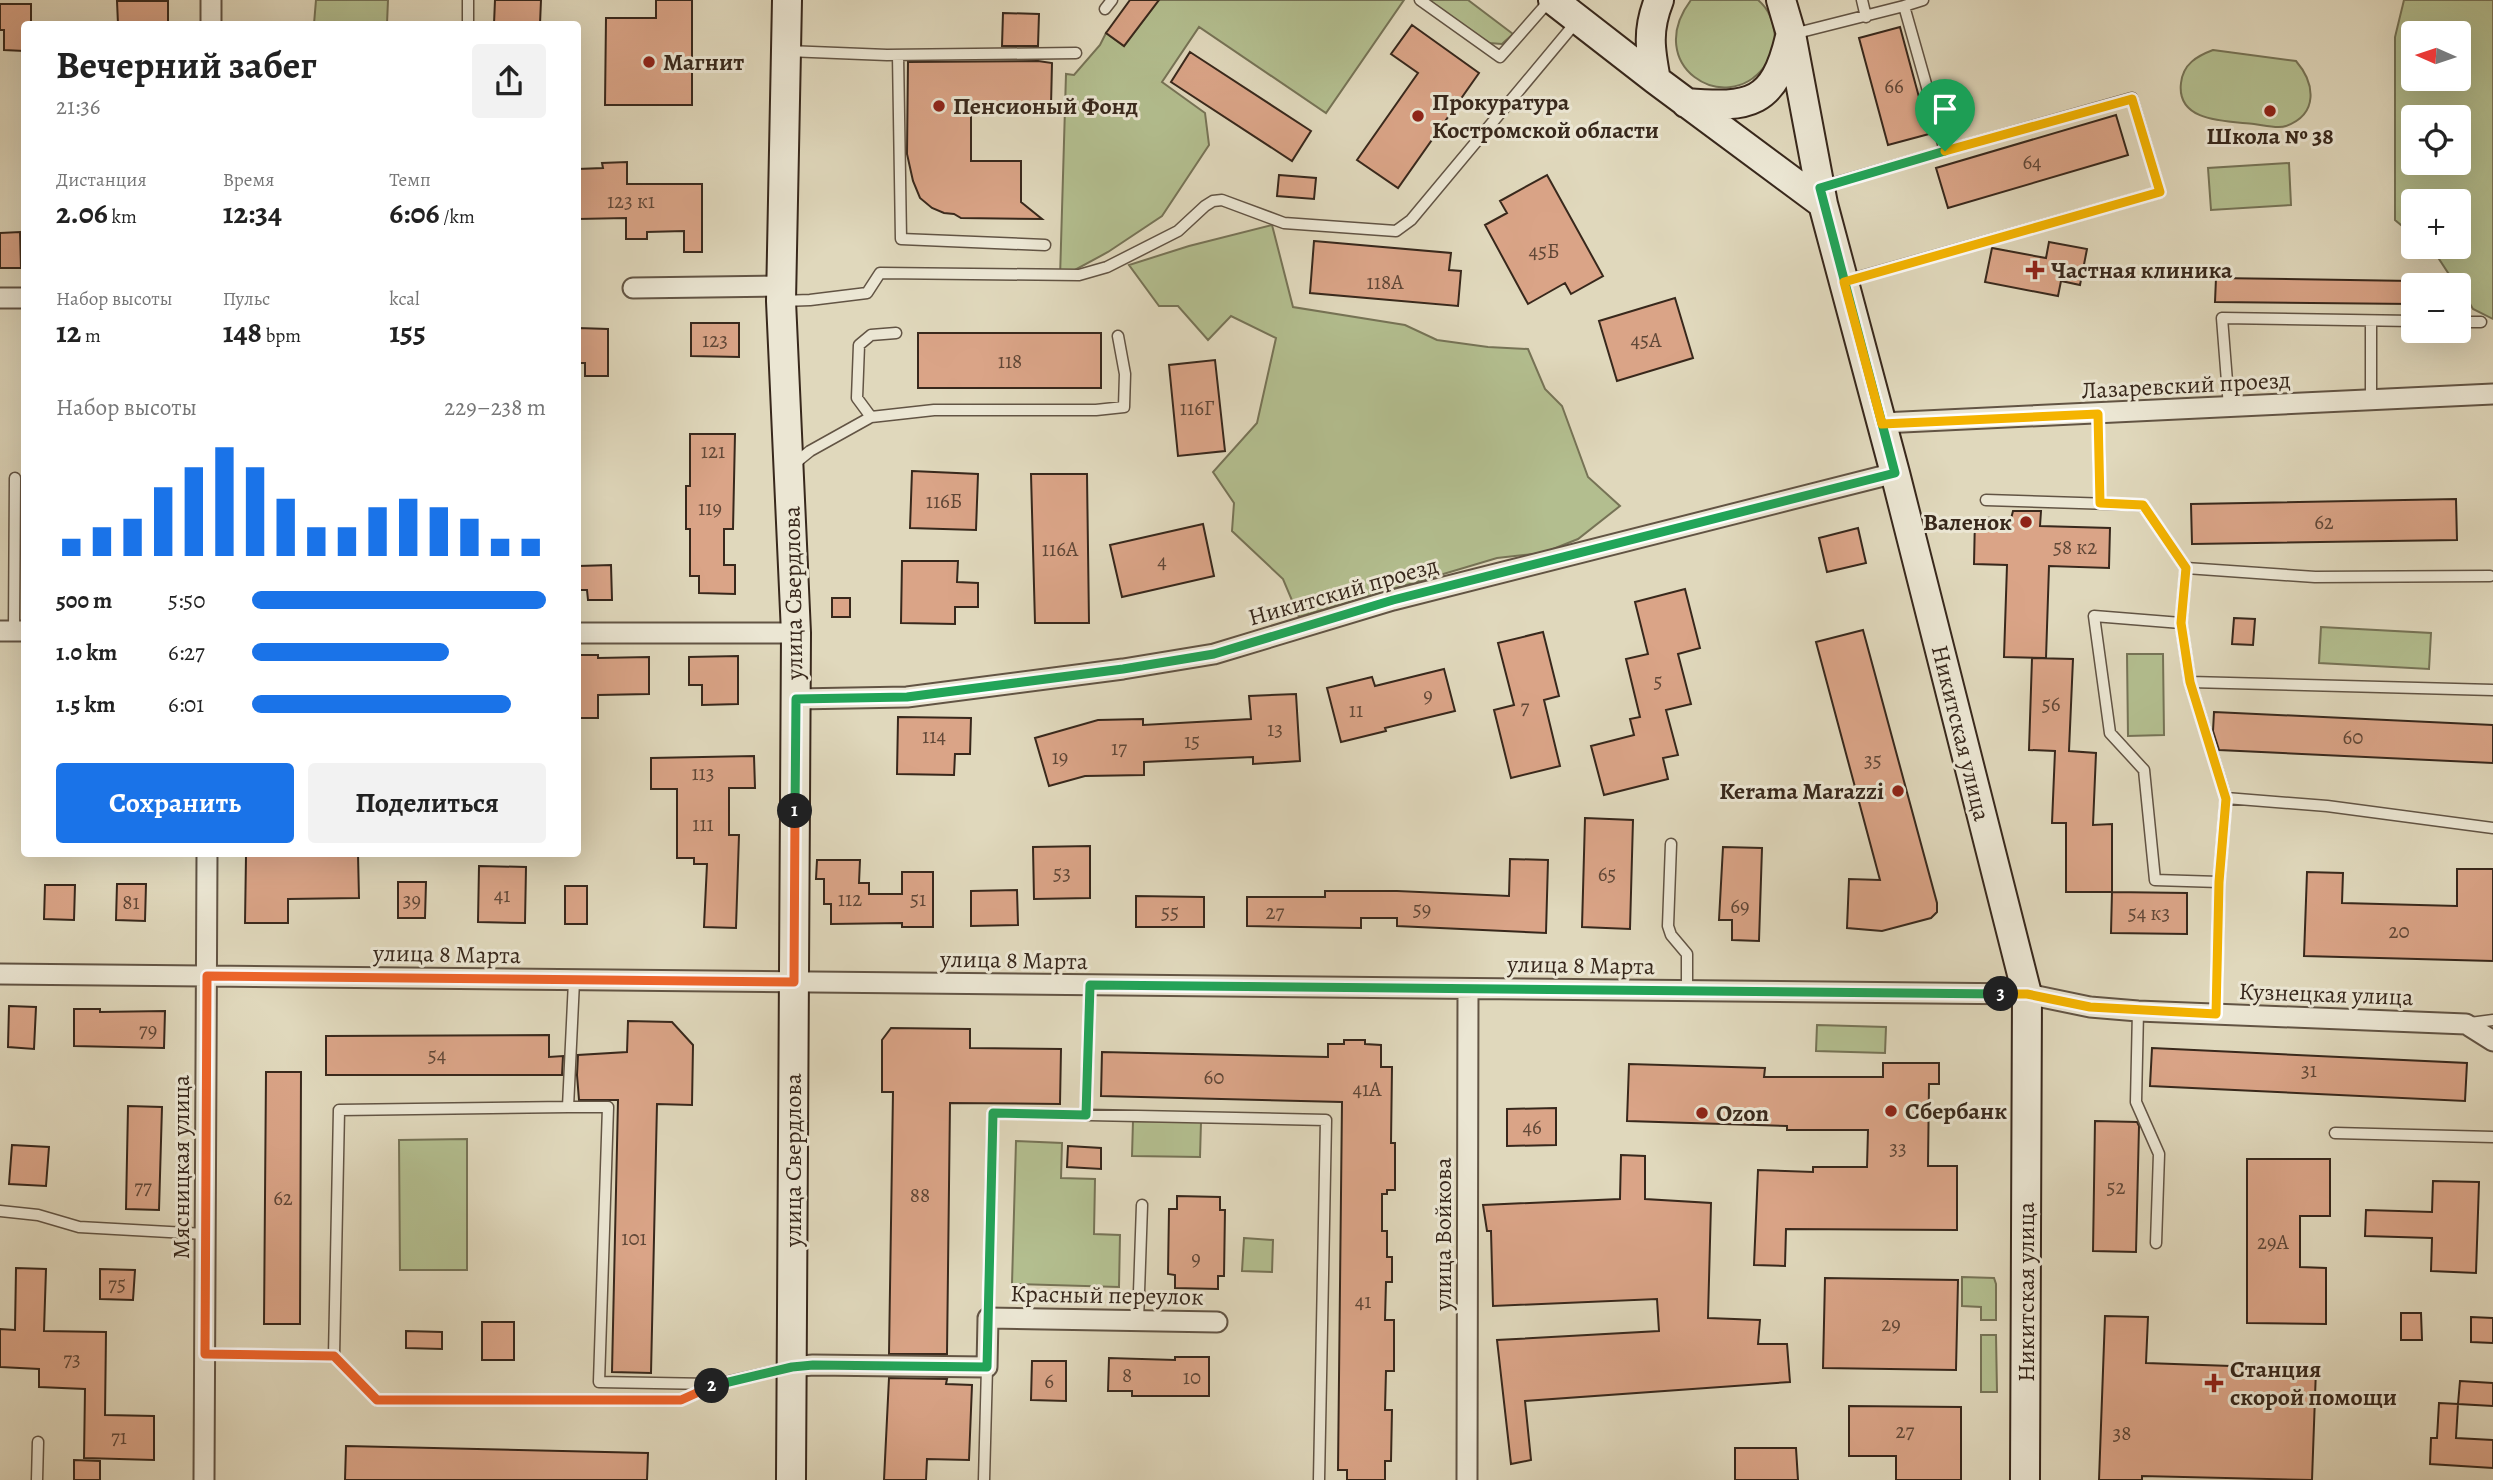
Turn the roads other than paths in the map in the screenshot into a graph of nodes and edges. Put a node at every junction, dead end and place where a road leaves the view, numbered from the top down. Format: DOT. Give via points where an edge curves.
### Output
graph roads {
  1 [pos="211,0"];
  2 [pos="468,0"];
  3 [pos="788,0"];
  4 [pos="1420,0"];
  5 [pos="1551,0"];
  6 [pos="1659,0"];
  7 [pos="1781,0"];
  8 [pos="1862,0"];
  9 [pos="1923,0"];
  10 [pos="1904,6"];
  11 [pos="1867,17"];
  12 [pos="1578,20"];
  13 [pos="211,21"];
  14 [pos="468,21"];
  15 [pos="1791,34"];
  16 [pos="786,51"];
  17 [pos="1076,53"];
  18 [pos="898,55"];
  19 [pos="1656,80"];
  20 [pos="1686,103"];
  21 [pos="1945,151"];
  22 [pos="1821,196"];
  23 [pos="1045,245"];
  24 [pos="1844,282"];
  25 [pos="633,288"];
  26 [pos="782,293"];
  27 [pos="0,298"];
  28 [pos="21,298"];
  29 [pos="2371,321"];
  30 [pos="2401,321"];
  31 [pos="2471,322"];
  32 [pos="2481,322"];
  33 [pos="897,333"];
  34 [pos="1118,336"];
  35 [pos="2493,394"];
  36 [pos="2371,400"];
  37 [pos="2229,407"];
  38 [pos="2098,414"];
  39 [pos="871,417"];
  40 [pos="1882,424"];
  41 [pos="790,466"];
  42 [pos="1895,473"];
  43 [pos="15,478"];
  44 [pos="1986,500"];
  45 [pos="2100,503"];
  46 [pos="2186,568"];
  47 [pos="2490,576"];
  48 [pos="2181,623"];
  49 [pos="13,631"];
  50 [pos="581,633"];
  51 [pos="796,633"];
  52 [pos="2190,682"];
  53 [pos="2493,690"];
  54 [pos="796,699"];
  55 [pos="2226,799"];
  56 [pos="2493,828"];
  57 [pos="1671,844"];
  58 [pos="207,857"];
  59 [pos="2219,882"];
  60 [pos="0,974"];
  61 [pos="207,976"];
  62 [pos="574,981"];
  63 [pos="794,982"];
  64 [pos="1090,985"];
  65 [pos="1468,989"];
  66 [pos="1687,991"];
  67 [pos="2027,994"];
  68 [pos="2138,1011"];
  69 [pos="2216,1014"];
  70 [pos="2493,1020"];
  71 [pos="2466,1024"];
  72 [pos="2493,1041"];
  73 [pos="568,1107"];
  74 [pos="1086,1115"];
  75 [pos="2335,1133"];
  76 [pos="2493,1137"];
  77 [pos="1142,1205"];
  78 [pos="0,1212"];
  79 [pos="205,1234"];
  80 [pos="2156,1243"];
  81 [pos="988,1318"];
  82 [pos="1138,1321"];
  83 [pos="1217,1322"];
  84 [pos="205,1354"];
  85 [pos="334,1356"];
  86 [pos="792,1367"];
  87 [pos="987,1367"];
  88 [pos="717,1384"];
  89 [pos="37,1442"];
  90 [pos="37,1480"];
  91 [pos="204,1480"];
  92 [pos="791,1480"];
  93 [pos="984,1480"];
  94 [pos="1320,1480"];
  95 [pos="1466,1480"];
  96 [pos="2025,1480"];
  1 -- 13 [label="street"];
  2 -- 14 [label="lane"];
  3 -- 16 [label="street, улица Свердлова"];
  4 -- 5 [label="lane" via="1500,57"];
  5 -- 12 [label="street"];
  6 -- 19 [label="street" via="1649,43"];
  7 -- 15 [label="street, Никитская улица"];
  8 -- 11 [label="lane"];
  9 -- 10 [label="lane"];
  10 -- 11 [label="lane"];
  10 -- 21 [label="lane"];
  11 -- 15 [label="lane"];
  12 -- 19 [label="street"];
  12 -- 26 [label="lane" via="1411,220 1396,231 1284,223 1222,200 1205,206 1178,231 1107,267 1079,275 880,273 867,293 810,300"];
  15 -- 20 [label="street" via="1783,66 1764,93 1745,104"];
  15 -- 22 [label="street, Никитская улица"];
  16 -- 18 [label="lane"];
  16 -- 26 [label="street, улица Свердлова"];
  17 -- 18 [label="lane"];
  18 -- 23 [label="lane" via="901,239"];
  19 -- 20 [label="street"];
  20 -- 22 [label="street"];
  21 -- 22 [label="lane"];
  21 -- 24 [label="lane" via="2132,99 2160,192"];
  22 -- 24 [label="street, Никитская улица"];
  24 -- 40 [label="street, Никитская улица"];
  25 -- 26 [label="street"];
  26 -- 41 [label="street, улица Свердлова"];
  27 -- 28 [label="street"];
  29 -- 30 [label="lane"];
  29 -- 36 [label="lane"];
  29 -- 37 [label="lane" via="2222,318"];
  31 -- 32 [label="lane"];
  33 -- 39 [label="lane" via="871,335 859,345 858,398"];
  34 -- 39 [label="lane" via="1125,374 1124,407 934,410"];
  35 -- 36 [label="street, Лазаревский проезд"];
  36 -- 37 [label="street, Лазаревский проезд"];
  37 -- 38 [label="street, Лазаревский проезд"];
  38 -- 40 [label="street, Лазаревский проезд"];
  38 -- 45 [label="lane"];
  39 -- 41 [label="lane"];
  40 -- 42 [label="street, Никитская улица"];
  41 -- 51 [label="street, улица Свердлова"];
  42 -- 54 [label="street, Никитский проезд" via="1393,600 1214,654 907,697"];
  42 -- 67 [label="street, Никитская улица"];
  43 -- 49 [label="lane"];
  44 -- 45 [label="lane"];
  45 -- 46 [label="lane" via="2143,505"];
  46 -- 47 [label="lane" via="2315,577"];
  46 -- 48 [label="lane"];
  48 -- 52 [label="lane"];
  48 -- 59 [label="lane" via="2094,616 2110,733 2144,769 2155,880"];
  50 -- 51 [label="street"];
  51 -- 54 [label="street, улица Свердлова"];
  52 -- 53 [label="lane"];
  52 -- 55 [label="lane"];
  54 -- 63 [label="street, улица Свердлова"];
  55 -- 56 [label="lane" via="2327,806"];
  55 -- 59 [label="lane"];
  57 -- 66 [label="lane" via="1668,926 1687,954"];
  58 -- 61 [label="street, Мясницкая улица"];
  59 -- 69 [label="lane"];
  60 -- 61 [label="street, улица 8 Марта"];
  61 -- 62 [label="street, улица 8 Марта"];
  61 -- 79 [label="street, Мясницкая улица"];
  62 -- 63 [label="street, улица 8 Марта"];
  62 -- 73 [label="lane"];
  63 -- 64 [label="street, улица 8 Марта"];
  63 -- 86 [label="street, улица Свердлова"];
  64 -- 65 [label="street, улица 8 Марта"];
  64 -- 74 [label="lane"];
  65 -- 66 [label="street, улица 8 Марта"];
  65 -- 95 [label="street, улица Войкова"];
  66 -- 67 [label="street, улица 8 Марта"];
  67 -- 68 [label="street, Кузнецкая улица"];
  67 -- 96 [label="street, Никитская улица"];
  68 -- 69 [label="street, Кузнецкая улица"];
  68 -- 80 [label="lane" via="2136,1102 2159,1154"];
  69 -- 71 [label="street, Кузнецкая улица"];
  70 -- 71 [label="lane"];
  71 -- 72 [label="street, Кузнецкая улица"];
  73 -- 85 [label="lane" via="339,1110"];
  73 -- 88 [label="lane" via="607,1107 599,1382"];
  74 -- 81 [label="lane" via="993,1113"];
  74 -- 94 [label="lane" via="1326,1119"];
  75 -- 76 [label="lane"];
  77 -- 82 [label="lane"];
  78 -- 79 [label="lane" via="38,1215 79,1227"];
  79 -- 84 [label="street, Мясницкая улица"];
  81 -- 82 [label="street, Красный переулок"];
  81 -- 87 [label="street, Красный переулок"];
  82 -- 83 [label="street, Красный переулок"];
  84 -- 85 [label="lane"];
  84 -- 91 [label="street, Мясницкая улица"];
  85 -- 88 [label="lane" via="377,1400 681,1400"];
  86 -- 87 [label="street"];
  86 -- 88 [label="lane"];
  86 -- 92 [label="street, улица Свердлова"];
  87 -- 93 [label="lane"];
  89 -- 90 [label="lane"];
}
